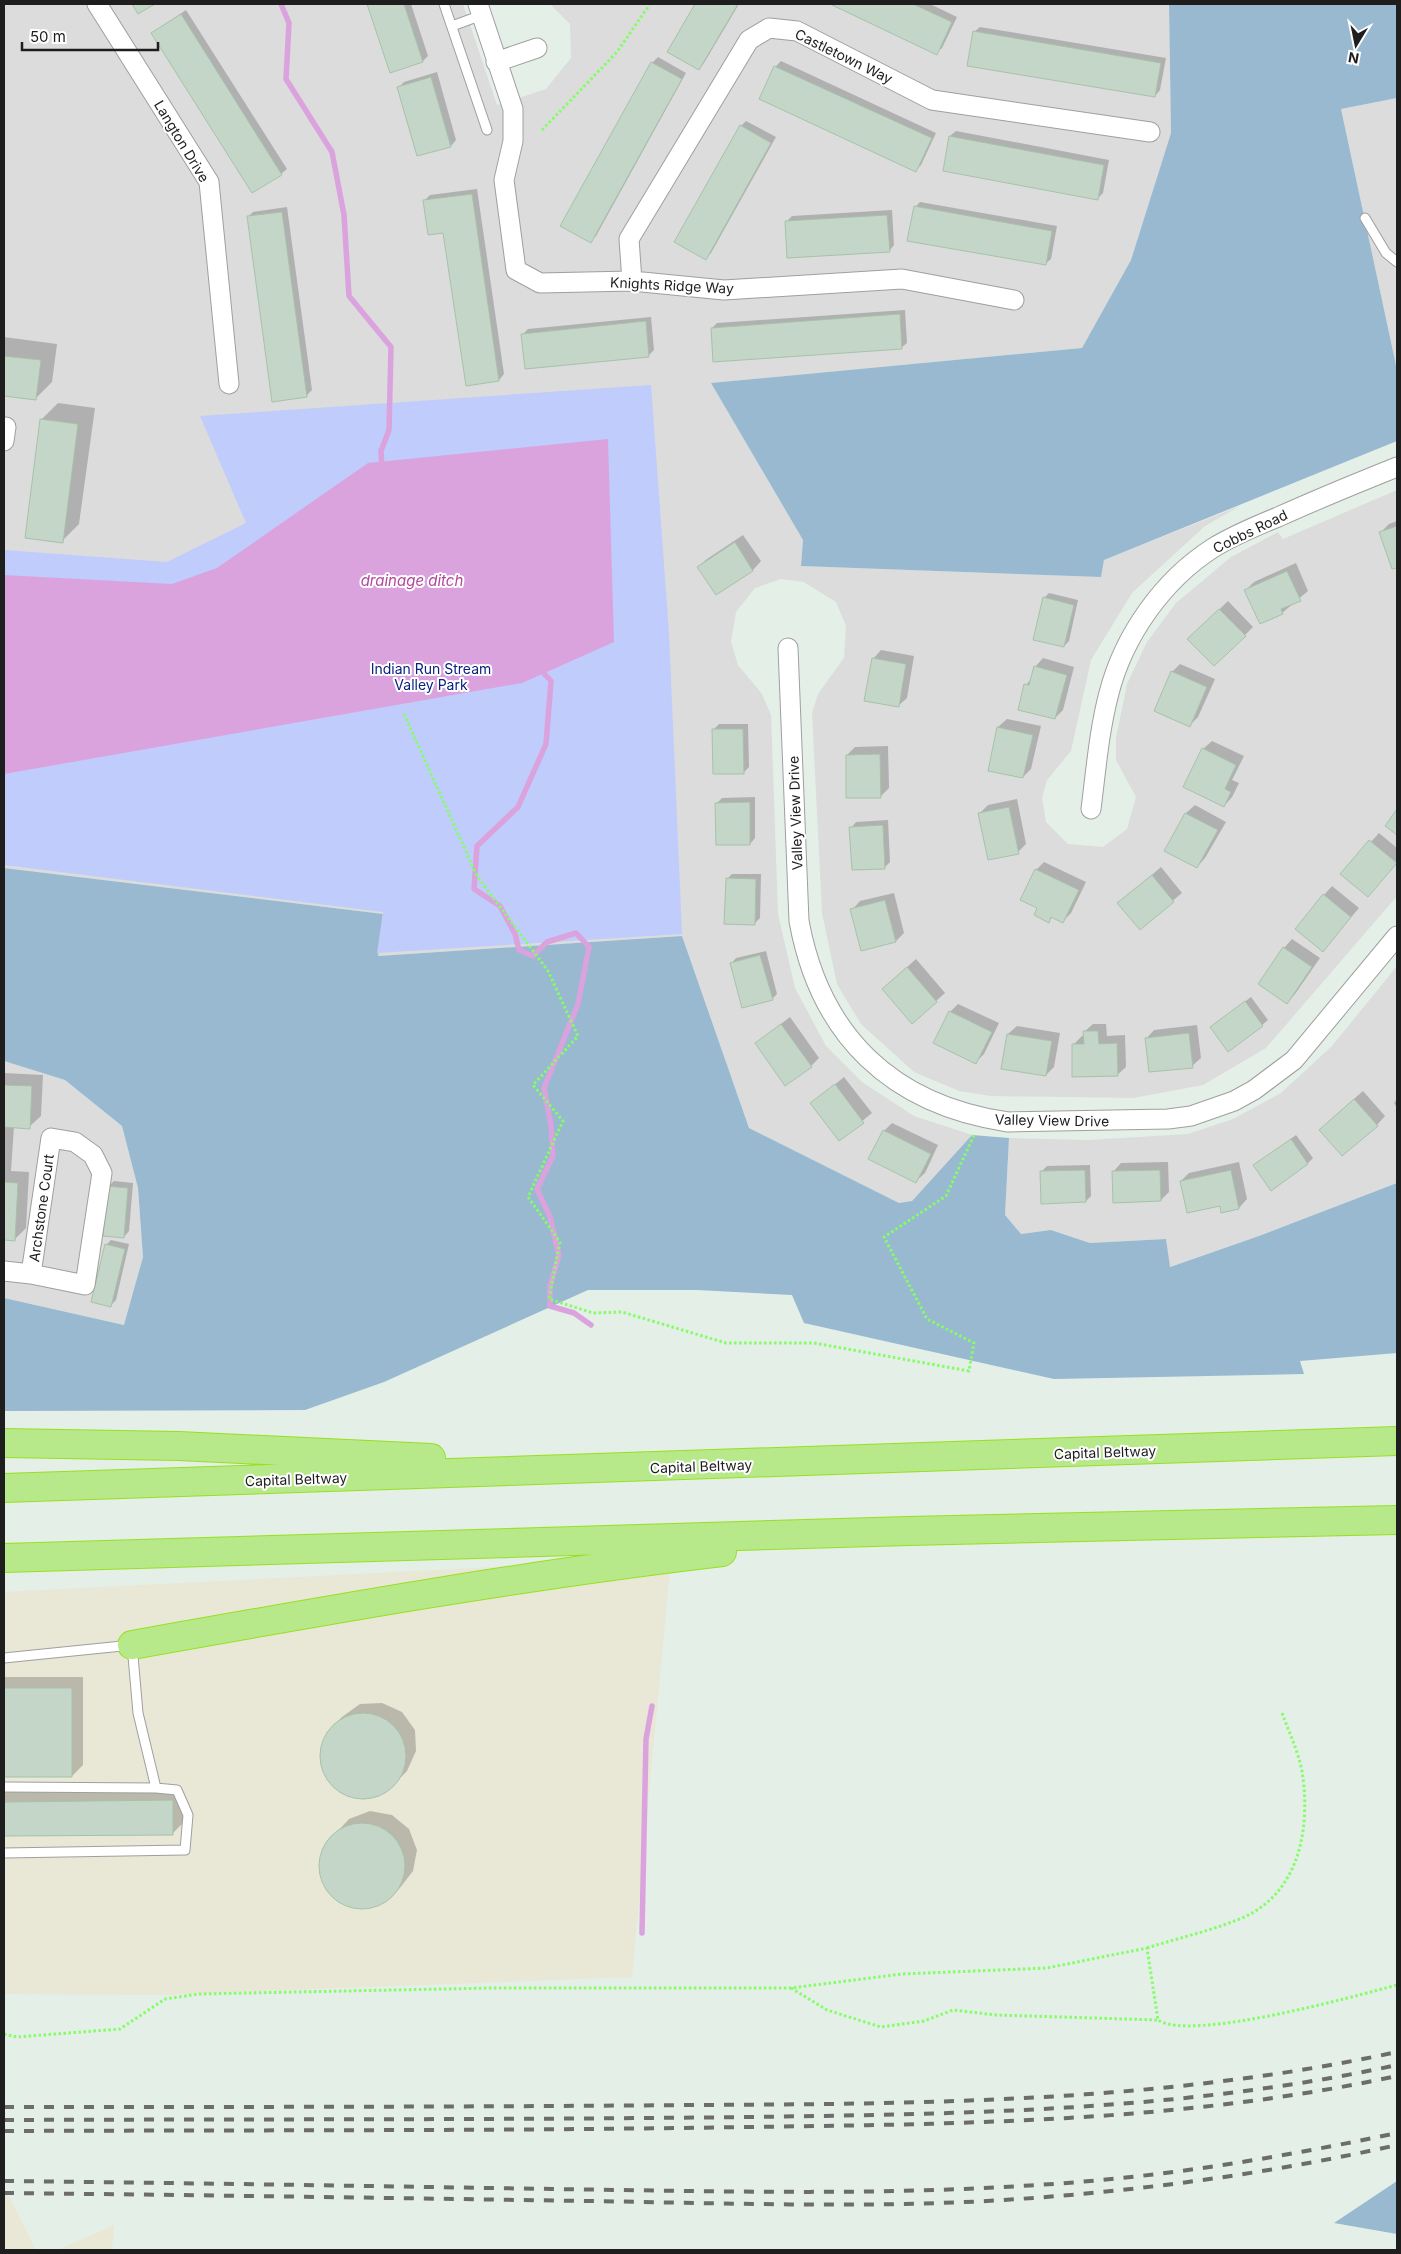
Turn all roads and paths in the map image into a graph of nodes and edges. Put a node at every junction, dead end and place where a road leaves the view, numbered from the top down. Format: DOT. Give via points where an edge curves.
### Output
graph roads {
  1 [pos="97,4"];
  2 [pos="444,4"];
  3 [pos="650,4"];
  4 [pos="480,9"];
  5 [pos="452,26"];
  6 [pos="537,48"];
  7 [pos="496,62"];
  8 [pos="487,130"];
  9 [pos="542,130"];
  10 [pos="1150,132"];
  11 [pos="1365,218"];
  12 [pos="1397,262"];
  13 [pos="632,280"];
  14 [pos="1014,300"];
  15 [pos="229,384"];
  16 [pos="4,427"];
  17 [pos="4,441"];
  18 [pos="1397,467"];
  19 [pos="788,648"];
  20 [pos="404,714"];
  21 [pos="1091,809"];
  22 [pos="1397,936"];
  23 [pos="982,1118"];
  24 [pos="4,1271"];
  25 [pos="31,1274"];
  26 [pos="1397,1441"];
  27 [pos="4,1443"];
  28 [pos="633,1468"];
  29 [pos="4,1488"];
  30 [pos="1397,1520"];
  31 [pos="908,1531"];
  32 [pos="4,1558"];
  33 [pos="132,1645"];
  34 [pos="4,1658"];
  35 [pos="1282,1713"];
  36 [pos="4,1787"];
  37 [pos="156,1788"];
  38 [pos="4,1853"];
  39 [pos="1146,1948"];
  40 [pos="1397,1985"];
  41 [pos="791,1988"];
  42 [pos="1158,2020"];
  43 [pos="4,2034"];
  1 -- 15 [label="street, Langton Drive" via="210,182"];
  2 -- 5 [label="lane"];
  3 -- 9 [label="path" via="618,52"];
  4 -- 5 [label="lane"];
  4 -- 7 [label="street, Knights Ridge Way"];
  5 -- 8 [label="lane"];
  6 -- 7 [label="street"];
  7 -- 13 [label="street, Knights Ridge Way" via="513,109 514,141 504,180 516,270 540,283"];
  10 -- 13 [label="street, Castletown Way" via="932,100 797,31 769,28 749,40 630,239"];
  11 -- 12 [label="lane" via="1386,253"];
  13 -- 14 [label="street, Knights Ridge Way" via="724,290 902,279"];
  16 -- 17 [label="street"];
  18 -- 21 [label="street, Cobbs Road" via="1232,537 1198,559 1172,583 1141,622 1117,669 1101,734"];
  19 -- 23 [label="street, Valley View Drive" via="799,921 814,980 842,1029 880,1070 930,1101"];
  20 -- 23 [label="path" via="476,876 548,971 578,1036 533,1085 563,1121 528,1198 560,1242 550,1299 593,1313 622,1312 726,1343 814,1343 970,1371 974,1343 927,1319 884,1237 946,1196"];
  22 -- 23 [label="street, Valley View Drive" via="1294,1060 1234,1101 1191,1116 1168,1119 1031,1122"];
  24 -- 25 [label="street, Archstone Court"];
  25 -- 25 [label="street, Archstone Court" via="51,1138 75,1142 93,1154 102,1173 85,1285"];
  26 -- 28 [label="highway, Capital Beltway"];
  27 -- 28 [label="highway" via="189,1446"];
  28 -- 29 [label="highway, Capital Beltway"];
  30 -- 31 [label="highway"];
  31 -- 32 [label="highway"];
  31 -- 33 [label="highway" via="671,1558 548,1576 368,1603"];
  33 -- 34 [label="lane"];
  33 -- 37 [label="lane" via="138,1713"];
  35 -- 39 [label="path" via="1302,1770 1306,1812 1301,1848 1287,1880 1270,1900 1243,1918"];
  36 -- 37 [label="lane"];
  37 -- 38 [label="lane" via="178,1790 188,1815 185,1850"];
  39 -- 41 [label="path" via="1047,1968 902,1974"];
  39 -- 42 [label="path"];
  40 -- 42 [label="path" via="1281,2014 1192,2027 1165,2024"];
  41 -- 42 [label="path" via="827,2010 881,2026 924,2021 953,2010 996,2015"];
  41 -- 43 [label="path" via="492,1988 199,1994 165,1999 120,2029 18,2036"];
}
